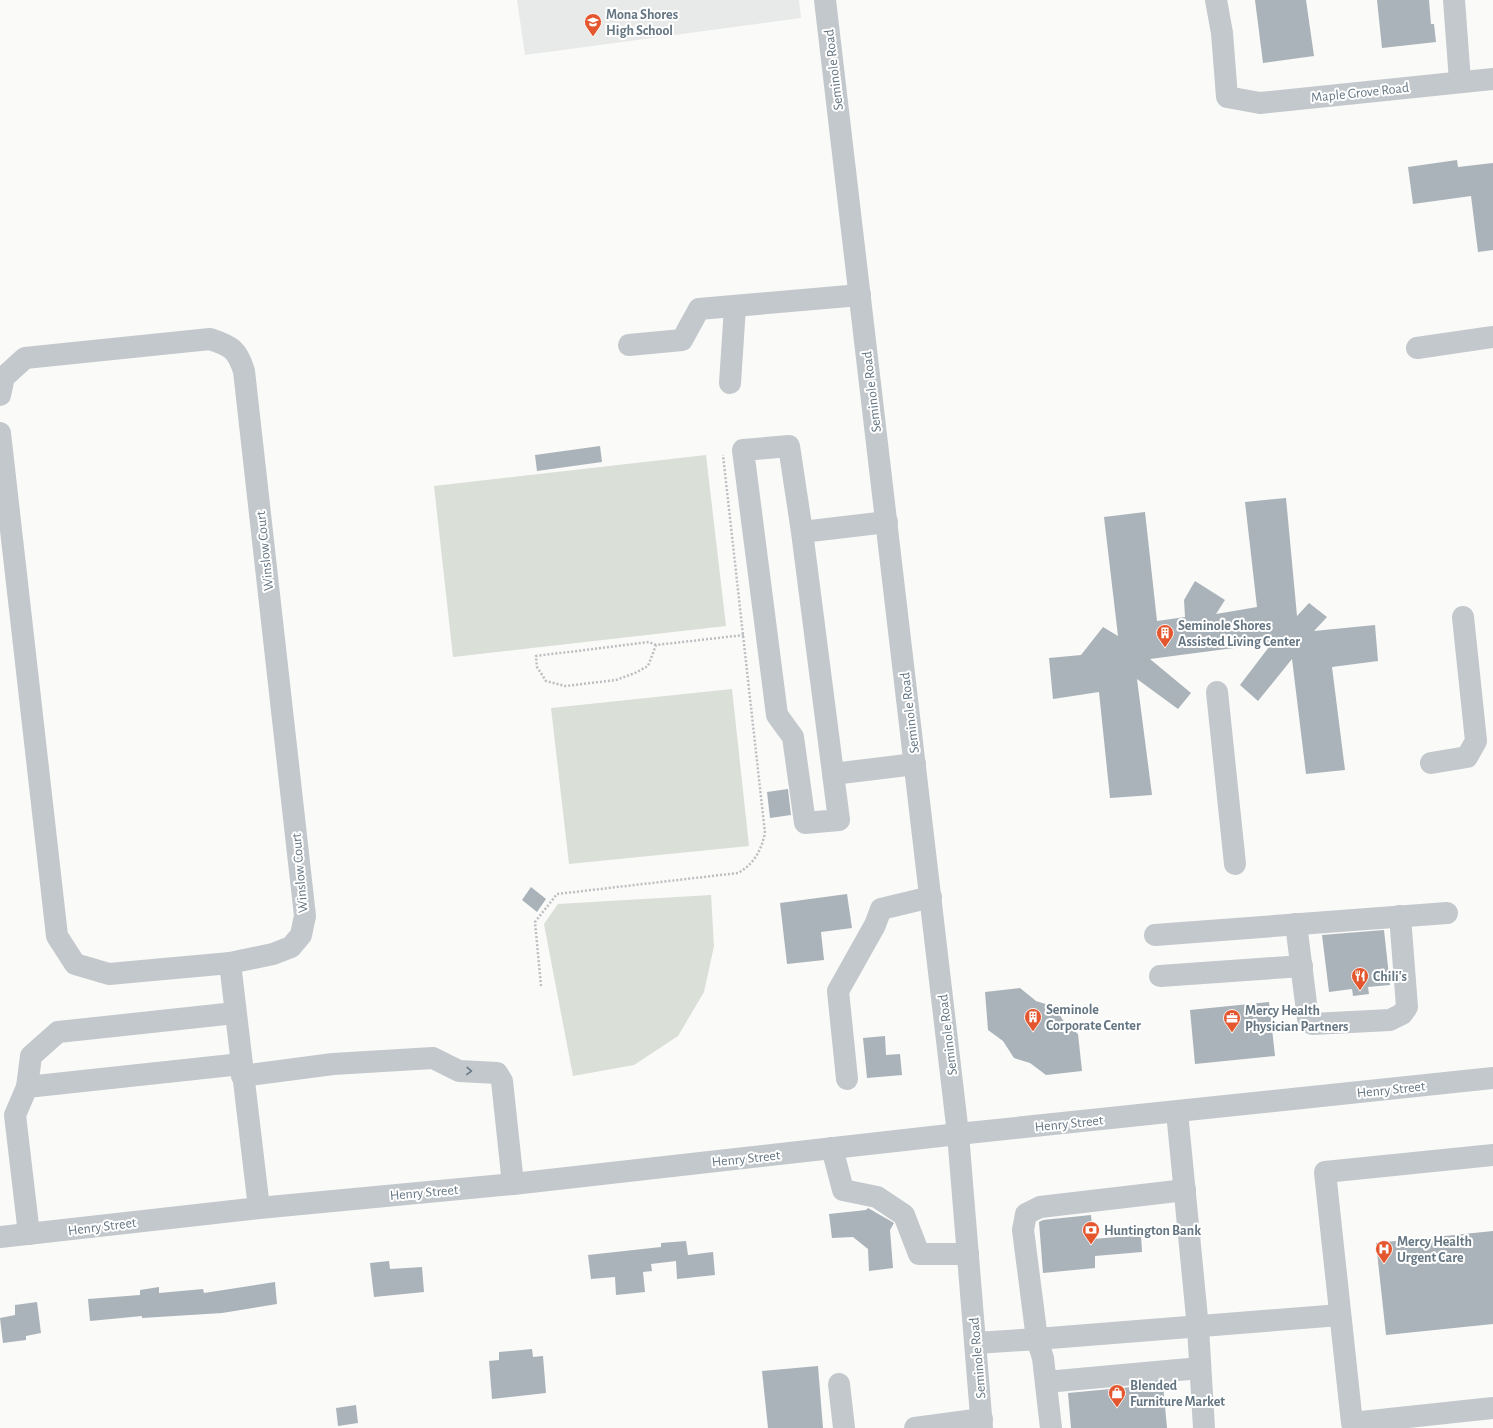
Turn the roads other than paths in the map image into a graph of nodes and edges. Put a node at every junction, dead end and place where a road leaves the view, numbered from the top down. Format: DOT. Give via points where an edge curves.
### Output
graph roads {
  1 [pos="825,0"];
  2 [pos="1216,0"];
  3 [pos="1454,0"];
  4 [pos="1493,79"];
  5 [pos="1460,81"];
  6 [pos="860,295"];
  7 [pos="735,307"];
  8 [pos="1493,337"];
  9 [pos="628,344"];
  10 [pos="1417,348"];
  11 [pos="730,383"];
  12 [pos="0,395"];
  13 [pos="0,433"];
  14 [pos="887,522"];
  15 [pos="802,532"];
  16 [pos="1463,616"];
  17 [pos="1217,692"];
  18 [pos="1431,763"];
  19 [pos="915,764"];
  20 [pos="833,774"];
  21 [pos="1235,864"];
  22 [pos="931,897"];
  23 [pos="1447,913"];
  24 [pos="1400,916"];
  25 [pos="1296,924"];
  26 [pos="1154,935"];
  27 [pos="230,963"];
  28 [pos="1302,966"];
  29 [pos="1160,976"];
  30 [pos="235,1013"];
  31 [pos="241,1070"];
  32 [pos="1493,1078"];
  33 [pos="847,1079"];
  34 [pos="27,1087"];
  35 [pos="1176,1112"];
  36 [pos="958,1134"];
  37 [pos="832,1148"];
  38 [pos="1493,1155"];
  39 [pos="513,1184"];
  40 [pos="1184,1190"];
  41 [pos="258,1208"];
  42 [pos="29,1234"];
  43 [pos="0,1237"];
  44 [pos="968,1254"];
  45 [pos="1340,1315"];
  46 [pos="1198,1328"];
  47 [pos="1037,1339"];
  48 [pos="976,1343"];
  49 [pos="1200,1368"];
  50 [pos="1046,1382"];
  51 [pos="839,1384"];
  52 [pos="1493,1408"];
  53 [pos="982,1424"];
  54 [pos="844,1428"];
  55 [pos="915,1428"];
  56 [pos="1051,1428"];
  57 [pos="1204,1428"];
  1 -- 6 [label="street, Seminole Road"];
  2 -- 5 [label="street, Maple Grove Road" via="1222,34 1227,97 1260,102"];
  3 -- 5 [label="street"];
  4 -- 5 [label="street, Maple Grove Road"];
  6 -- 7 [label="street"];
  6 -- 14 [label="street, Seminole Road"];
  7 -- 9 [label="street" via="699,309 682,340"];
  7 -- 11 [label="street"];
  8 -- 10 [label="street"];
  12 -- 27 [label="street, Winslow Court" via="4,376 25,358 210,339 226,344 239,354 244,371 305,916 300,935 291,947 273,954"];
  13 -- 27 [label="street, Winslow Court" via="57,936 75,964 109,974"];
  14 -- 15 [label="street"];
  14 -- 19 [label="street, Seminole Road"];
  15 -- 20 [label="street"];
  15 -- 20 [label="street" via="789,446 743,450 777,715 793,737 805,823 839,820"];
  16 -- 18 [label="street" via="1476,742 1467,757"];
  17 -- 21 [label="street"];
  19 -- 20 [label="street"];
  19 -- 22 [label="street, Seminole Road"];
  22 -- 33 [label="street" via="881,909 875,925 838,991"];
  22 -- 36 [label="street, Seminole Road"];
  23 -- 24 [label="street"];
  24 -- 25 [label="street"];
  24 -- 28 [label="street" via="1407,1007 1402,1014 1390,1020 1312,1024 1308,1019"];
  25 -- 26 [label="street"];
  25 -- 28 [label="street"];
  27 -- 30 [label="street"];
  28 -- 29 [label="street"];
  30 -- 31 [label="street"];
  30 -- 34 [label="street" via="58,1032 30,1056"];
  31 -- 34 [label="street"];
  31 -- 39 [label="street, one-way" via="433,1058 459,1071 497,1073 502,1081"];
  31 -- 41 [label="street"];
  32 -- 35 [label="street, Henry Street"];
  34 -- 42 [label="street" via="15,1115"];
  35 -- 36 [label="street, Henry Street"];
  35 -- 40 [label="street"];
  36 -- 37 [label="street, Henry Street"];
  36 -- 44 [label="street, Seminole Road"];
  37 -- 39 [label="street, Henry Street"];
  37 -- 44 [label="street" via="843,1190 877,1197 904,1215 919,1254"];
  38 -- 45 [label="street" via="1324,1172"];
  39 -- 41 [label="street, Henry Street"];
  40 -- 46 [label="street"];
  40 -- 47 [label="street" via="1040,1206 1026,1214 1024,1230"];
  41 -- 42 [label="street, Henry Street"];
  42 -- 43 [label="street, Henry Street"];
  44 -- 48 [label="street, Seminole Road"];
  45 -- 46 [label="street"];
  45 -- 52 [label="street" via="1352,1423"];
  46 -- 47 [label="street"];
  46 -- 49 [label="street"];
  47 -- 48 [label="street"];
  47 -- 50 [label="street"];
  48 -- 53 [label="street, Seminole Road"];
  49 -- 50 [label="street"];
  49 -- 57 [label="street"];
  50 -- 56 [label="street"];
  51 -- 54 [label="street"];
  53 -- 55 [label="street"];
}
